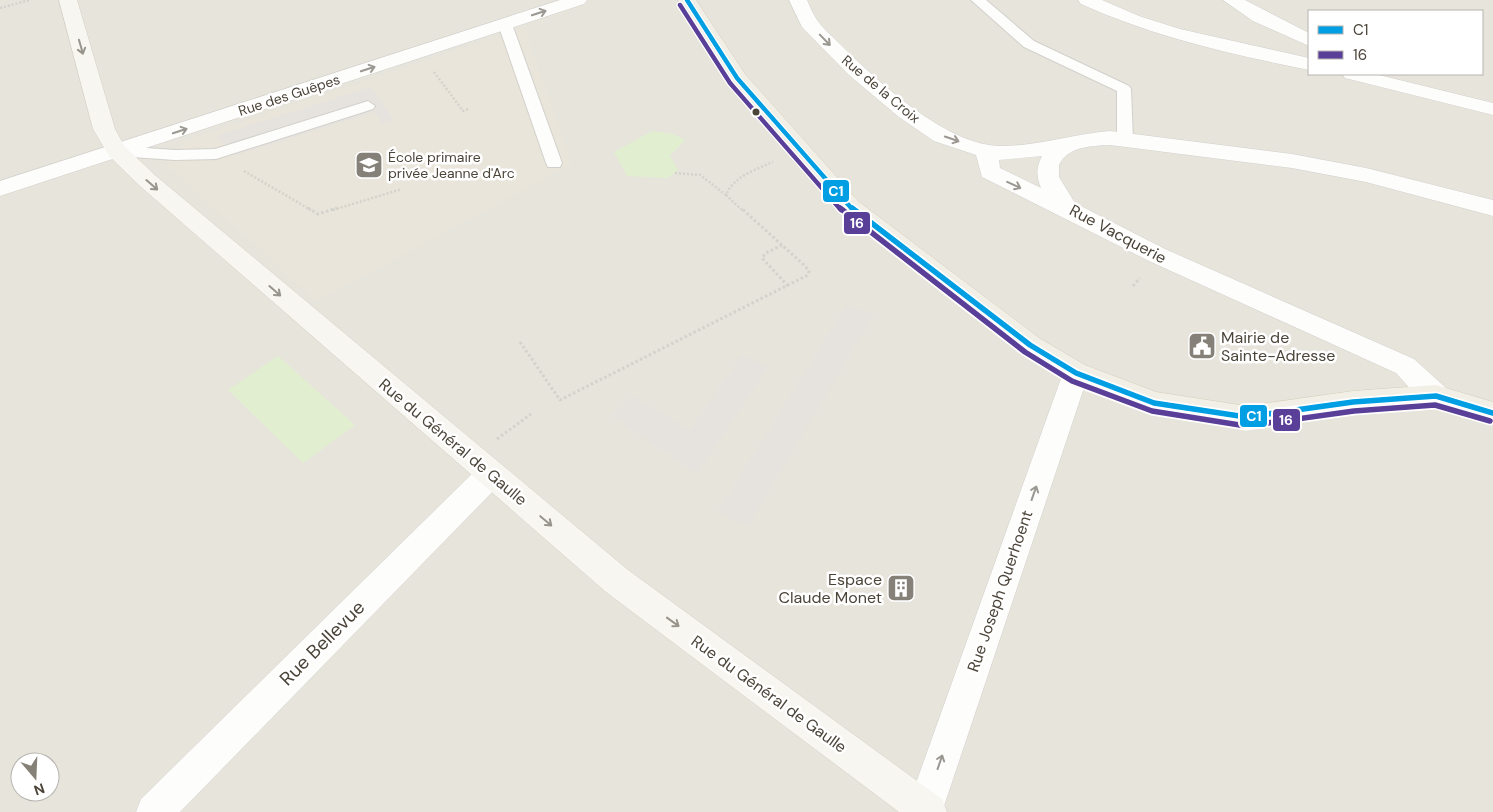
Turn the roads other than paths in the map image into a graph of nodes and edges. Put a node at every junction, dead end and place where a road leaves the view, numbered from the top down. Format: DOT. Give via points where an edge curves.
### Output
graph roads {
  1 [pos="68,0"];
  2 [pos="578,0"];
  3 [pos="687,0"];
  4 [pos="798,0"];
  5 [pos="978,0"];
  6 [pos="1087,0"];
  7 [pos="1232,0"];
  8 [pos="506,24"];
  9 [pos="1308,39"];
  10 [pos="1308,64"];
  11 [pos="1357,75"];
  12 [pos="1386,75"];
  13 [pos="1421,89"];
  14 [pos="368,106"];
  15 [pos="1493,109"];
  16 [pos="1493,122"];
  17 [pos="1125,140"];
  18 [pos="1060,147"];
  19 [pos="117,151"];
  20 [pos="986,151"];
  21 [pos="554,163"];
  22 [pos="0,189"];
  23 [pos="1493,208"];
  24 [pos="1067,209"];
  25 [pos="1076,373"];
  26 [pos="1436,396"];
  27 [pos="1493,413"];
  28 [pos="481,466"];
  29 [pos="924,811"];
  30 [pos="154,812"];
  1 -- 19 [label="main road, Rue du Général de Gaulle, one-way" via="104,129"];
  8 -- 2 [label="street, Rue des Guêpes, one-way"];
  3 -- 25 [label="main road" via="737,78 850,207 1030,345"];
  4 -- 20 [label="street, Rue de la Croix, one-way" via="810,23 856,72 906,113 941,136"];
  5 -- 17 [label="lane" via="1029,44 1124,89"];
  6 -- 10 [label="street" via="1175,34"];
  7 -- 9 [label="street"];
  19 -- 8 [label="street, Rue des Guêpes, one-way"];
  8 -- 21 [label="lane"];
  11 -- 13 [label="street"];
  12 -- 13 [label="street"];
  13 -- 15 [label="street"];
  13 -- 16 [label="street"];
  14 -- 19 [label="lane" via="216,154"];
  17 -- 18 [label="street" via="1086,139"];
  17 -- 23 [label="street" via="1292,161 1366,175"];
  18 -- 20 [label="street, Rue de la Croix" via="1001,153"];
  18 -- 24 [label="street, Rue Vacquerie" via="1052,156 1047,177"];
  19 -- 22 [label="street, Rue des Guêpes"];
  19 -- 28 [label="main road, Rue du Général de Gaulle, one-way"];
  20 -- 24 [label="street, one-way" via="990,172"];
  24 -- 26 [label="street, Rue Vacquerie" via="1156,255 1405,366"];
  25 -- 26 [label="main road" via="1154,403 1246,417 1353,402"];
  29 -- 25 [label="street, Rue Joseph Querhoent, one-way"];
  26 -- 27 [label="main road"];
  28 -- 29 [label="main road, Rue du Général de Gaulle, one-way" via="617,581"];
  28 -- 30 [label="street, Rue Bellevue"];
}
